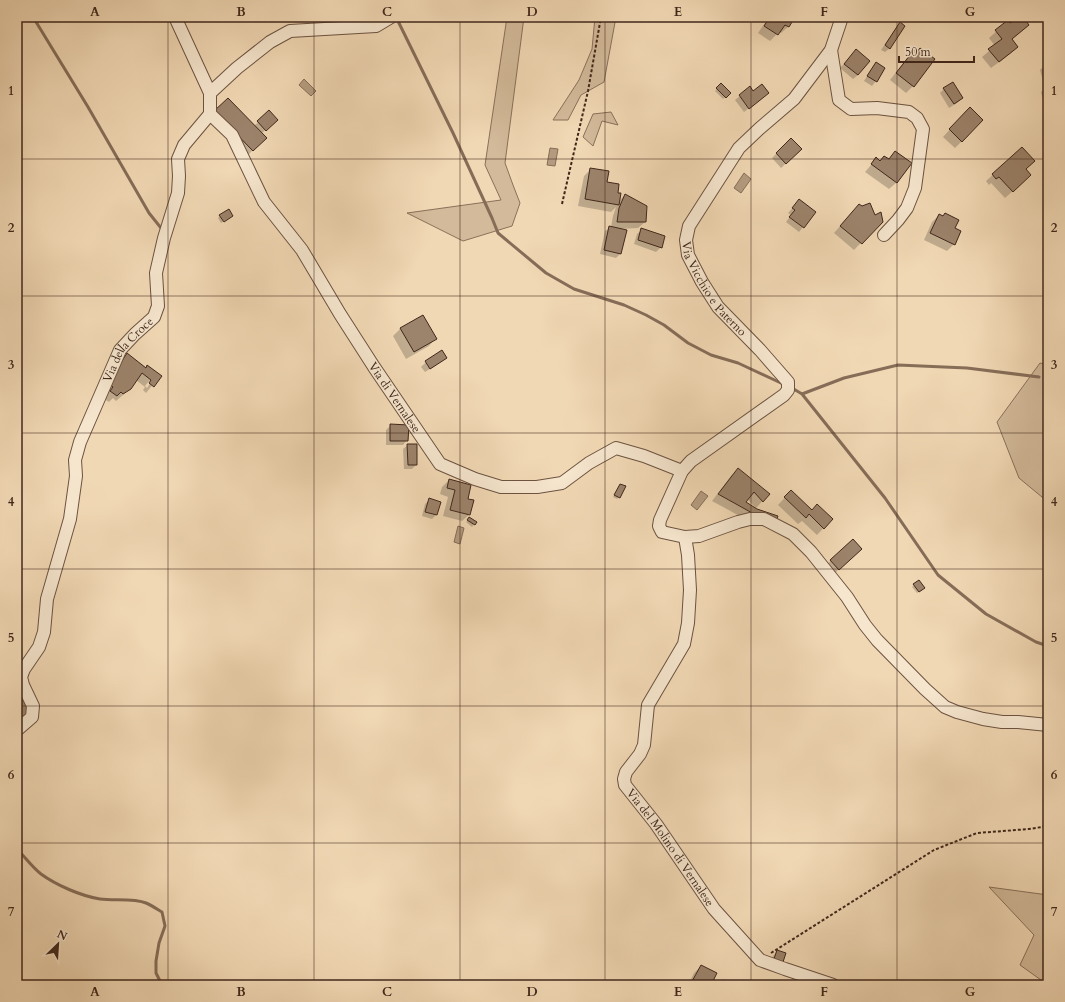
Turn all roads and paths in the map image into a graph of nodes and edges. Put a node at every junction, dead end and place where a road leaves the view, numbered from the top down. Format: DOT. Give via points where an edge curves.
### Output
graph roads {
  1 [pos="175,17"];
  2 [pos="391,17"];
  3 [pos="601,17"];
  4 [pos="842,17"];
  5 [pos="831,50"];
  6 [pos="210,92"];
  7 [pos="210,114"];
  8 [pos="562,204"];
  9 [pos="884,235"];
  10 [pos="682,471"];
  11 [pos="685,537"];
  12 [pos="21,666"];
  13 [pos="1048,725"];
  14 [pos="17,730"];
  15 [pos="1048,826"];
  16 [pos="760,960"];
  17 [pos="833,985"];
  1 -- 6 [label="street"];
  2 -- 6 [label="street" via="376,26 290,31 270,42"];
  3 -- 8 [label="path" via="588,91"];
  4 -- 5 [label="street, Via Vicchio e Paterno"];
  5 -- 9 [label="street" via="839,100 851,109 877,108 909,112 917,118 923,129 915,188 907,208"];
  5 -- 10 [label="street, Via Vicchio e Paterno" via="794,99 739,148 689,226 686,240 688,256 702,282 718,307 788,382 788,390 691,461"];
  6 -- 7 [label="street"];
  7 -- 10 [label="street, Via di Vernalese" via="232,135 264,202 302,250 374,367 440,464 475,480 501,487 537,487 562,483 589,463 616,448"];
  7 -- 12 [label="street, Via della Croce" via="184,145 178,159 178,193 156,273 158,306 154,317 120,350 80,442 75,460 76,476 70,519 47,599 44,632 39,647"];
  10 -- 11 [label="street" via="659,526 662,532"];
  11 -- 13 [label="street" via="699,536 738,522 764,519 793,534 847,597 877,640 945,707 983,719"];
  11 -- 16 [label="street, Via del Molino di Vernalese" via="690,590 684,644 648,705 644,745 626,772 625,785 656,824 714,909"];
  12 -- 14 [label="street, Via della Croce" via="23,685 33,706 32,717"];
  15 -- 16 [label="path" via="977,833 934,850"];
  16 -- 17 [label="street, Via del Molino di Vernalese"];
}
